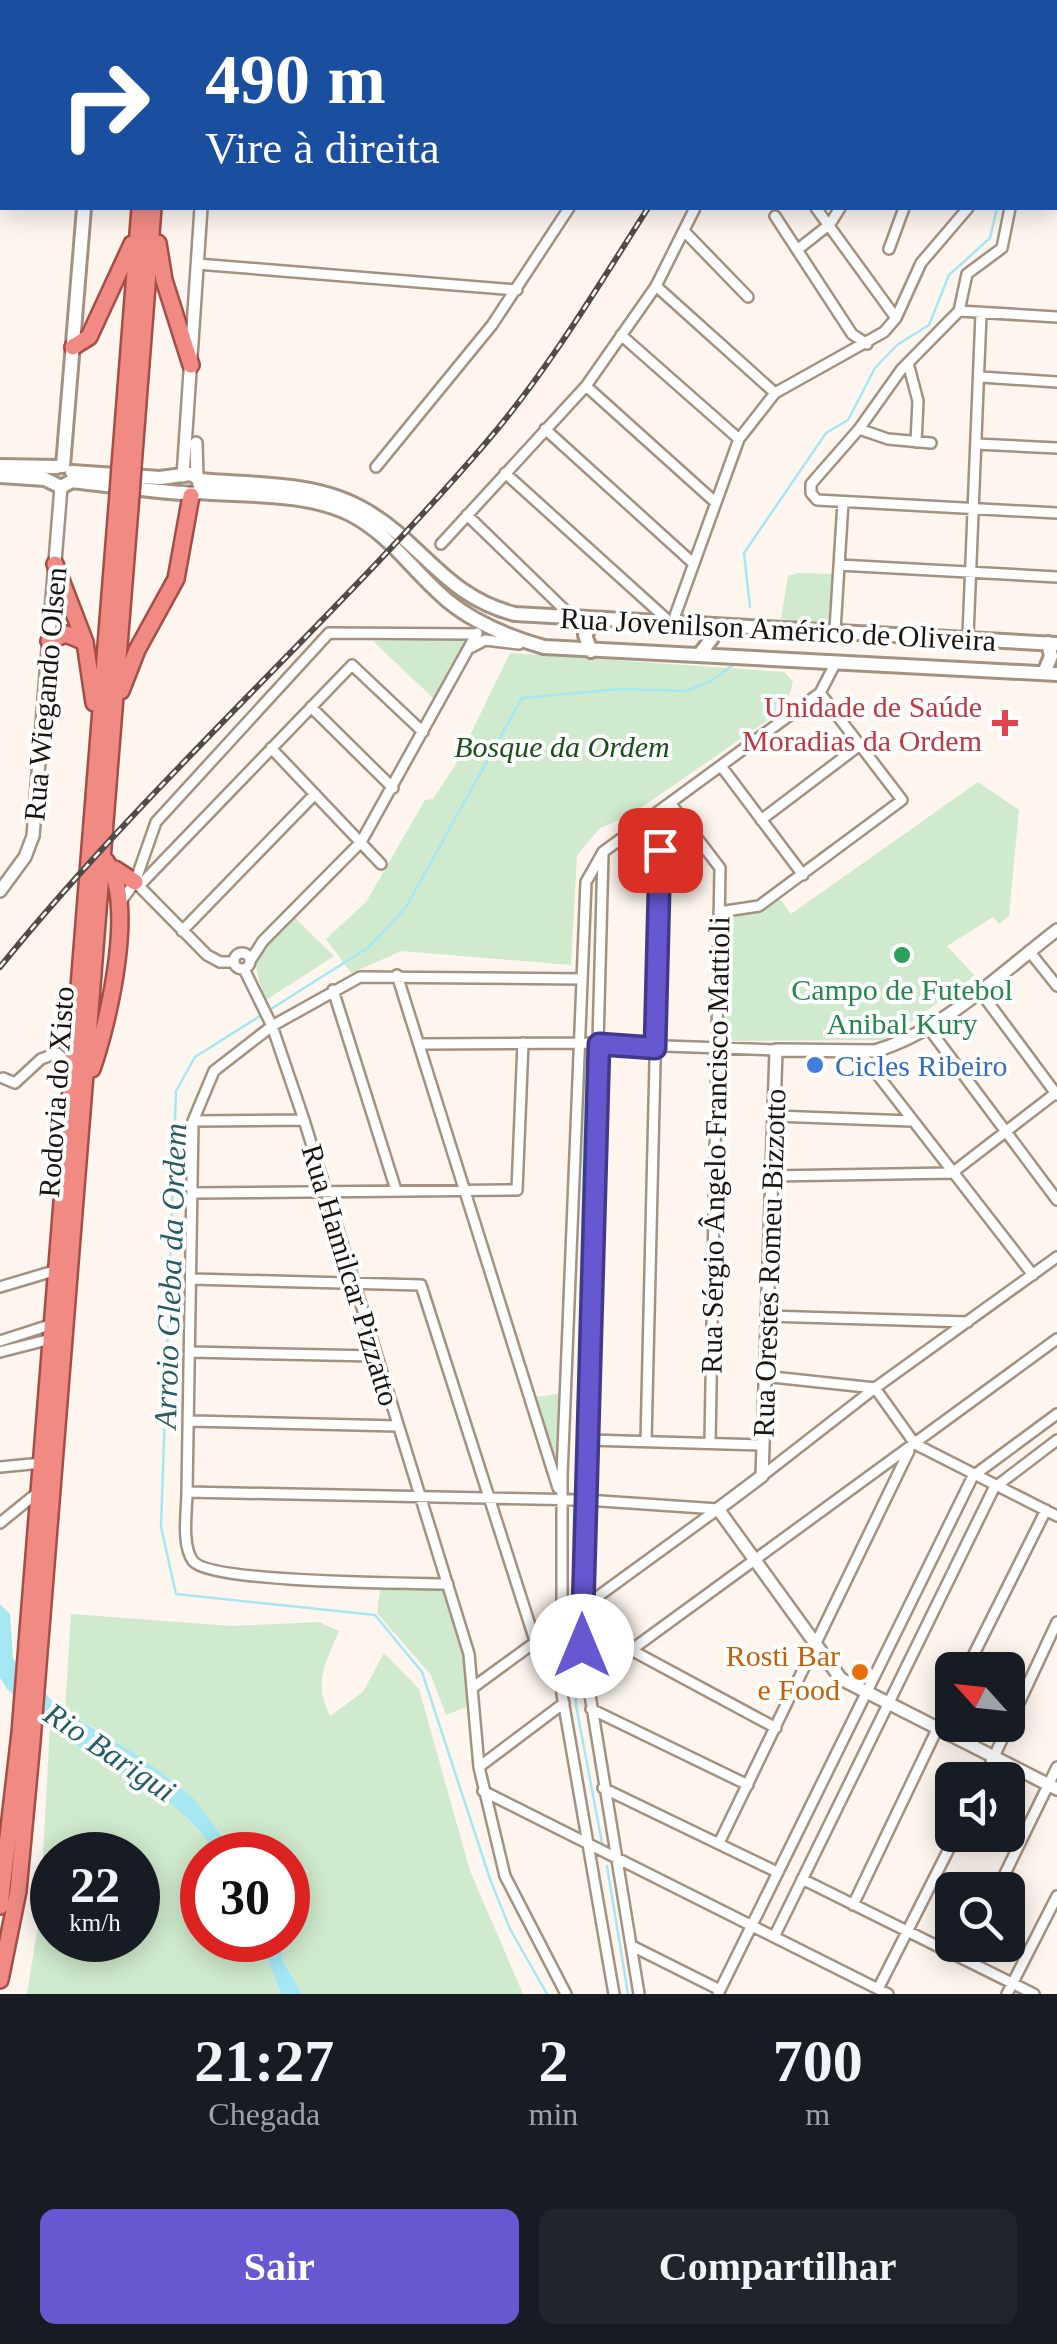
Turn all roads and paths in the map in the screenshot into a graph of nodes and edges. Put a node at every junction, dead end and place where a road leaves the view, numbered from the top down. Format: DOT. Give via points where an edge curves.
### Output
graph roads {
  1 [pos="84,210"];
  2 [pos="147,210"];
  3 [pos="147,210"];
  4 [pos="147,210"];
  5 [pos="202,210"];
  6 [pos="568,210"];
  7 [pos="693,210"];
  8 [pos="818,210"];
  9 [pos="839,210"];
  10 [pos="903,210"];
  11 [pos="967,210"];
  12 [pos="1010,210"];
  13 [pos="775,216"];
  14 [pos="830,224"];
  15 [pos="684,231"];
  16 [pos="889,249"];
  17 [pos="797,250"];
  18 [pos="197,264"];
  19 [pos="656,286"];
  20 [pos="517,290"];
  21 [pos="748,297"];
  22 [pos="959,311"];
  23 [pos="982,314"];
  24 [pos="1057,317"];
  25 [pos="896,318"];
  26 [pos="621,335"];
  27 [pos="868,344"];
  28 [pos="73,347"];
  29 [pos="908,363"];
  30 [pos="194,365"];
  31 [pos="981,377"];
  32 [pos="1057,382"];
  33 [pos="586,386"];
  34 [pos="775,393"];
  35 [pos="545,428"];
  36 [pos="860,429"];
  37 [pos="739,439"];
  38 [pos="916,442"];
  39 [pos="931,444"];
  40 [pos="976,444"];
  41 [pos="1057,448"];
  42 [pos="0,466"];
  43 [pos="376,467"];
  44 [pos="505,473"];
  45 [pos="0,476"];
  46 [pos="63,476"];
  47 [pos="192,485"];
  48 [pos="124,495"];
  49 [pos="716,502"];
  50 [pos="843,502"];
  51 [pos="973,507"];
  52 [pos="1057,512"];
  53 [pos="467,515"];
  54 [pos="441,544"];
  55 [pos="55,564"];
  56 [pos="694,564"];
  57 [pos="839,565"];
  58 [pos="970,572"];
  59 [pos="1057,577"];
  60 [pos="595,619"];
  61 [pos="575,620"];
  62 [pos="672,624"];
  63 [pos="708,625"];
  64 [pos="480,629"];
  65 [pos="835,630"];
  66 [pos="968,636"];
  67 [pos="49,641"];
  68 [pos="85,642"];
  69 [pos="1052,644"];
  70 [pos="544,647"];
  71 [pos="592,651"];
  72 [pos="466,653"];
  73 [pos="700,654"];
  74 [pos="835,664"];
  75 [pos="1050,674"];
  76 [pos="820,693"];
  77 [pos="312,706"];
  78 [pos="114,714"];
  79 [pos="423,732"];
  80 [pos="860,745"];
  81 [pos="271,748"];
  82 [pos="98,749"];
  83 [pos="721,766"];
  84 [pos="393,788"];
  85 [pos="315,794"];
  86 [pos="671,804"];
  87 [pos="661,810"];
  88 [pos="761,820"];
  89 [pos="360,842"];
  90 [pos="603,852"];
  91 [pos="102,858"];
  92 [pos="381,864"];
  93 [pos="116,869"];
  94 [pos="803,875"];
  95 [pos="137,884"];
  96 [pos="0,891"];
  97 [pos="122,900"];
  98 [pos="719,912"];
  99 [pos="182,930"];
  100 [pos="1057,930"];
  101 [pos="263,940"];
  102 [pos="1030,951"];
  103 [pos="236,958"];
  104 [pos="247,965"];
  105 [pos="398,975"];
  106 [pos="582,979"];
  107 [pos="1057,986"];
  108 [pos="333,990"];
  109 [pos="978,990"];
  110 [pos="272,1024"];
  111 [pos="927,1026"];
  112 [pos="523,1043"];
  113 [pos="580,1043"];
  114 [pos="420,1044"];
  115 [pos="599,1044"];
  116 [pos="655,1048"];
  117 [pos="716,1049"];
  118 [pos="776,1050"];
  119 [pos="859,1052"];
  120 [pos="73,1067"];
  121 [pos="3,1078"];
  122 [pos="84,1092"];
  123 [pos="1057,1093"];
  124 [pos="774,1116"];
  125 [pos="304,1120"];
  126 [pos="910,1120"];
  127 [pos="194,1121"];
  128 [pos="1005,1132"];
  129 [pos="952,1172"];
  130 [pos="772,1176"];
  131 [pos="323,1190"];
  132 [pos="396,1190"];
  133 [pos="467,1191"];
  134 [pos="192,1192"];
  135 [pos="1057,1200"];
  136 [pos="1057,1257"];
  137 [pos="57,1270"];
  138 [pos="1033,1275"];
  139 [pos="192,1279"];
  140 [pos="352,1284"];
  141 [pos="0,1287"];
  142 [pos="766,1316"];
  143 [pos="970,1322"];
  144 [pos="52,1332"];
  145 [pos="1057,1339"];
  146 [pos="0,1342"];
  147 [pos="0,1352"];
  148 [pos="192,1352"];
  149 [pos="374,1356"];
  150 [pos="764,1376"];
  151 [pos="874,1388"];
  152 [pos="1057,1414"];
  153 [pos="190,1421"];
  154 [pos="397,1426"];
  155 [pos="588,1440"];
  156 [pos="1057,1440"];
  157 [pos="646,1441"];
  158 [pos="710,1443"];
  159 [pos="762,1445"];
  160 [pos="912,1446"];
  161 [pos="42,1463"];
  162 [pos="0,1467"];
  163 [pos="762,1476"];
  164 [pos="974,1476"];
  165 [pos="994,1488"];
  166 [pos="40,1491"];
  167 [pos="187,1492"];
  168 [pos="419,1497"];
  169 [pos="491,1500"];
  170 [pos="562,1500"];
  171 [pos="586,1500"];
  172 [pos="718,1509"];
  173 [pos="1046,1510"];
  174 [pos="1057,1516"];
  175 [pos="0,1523"];
  176 [pos="939,1550"];
  177 [pos="958,1560"];
  178 [pos="755,1563"];
  179 [pos="448,1584"];
  180 [pos="581,1607"];
  181 [pos="1057,1622"];
  182 [pos="562,1623"];
  183 [pos="536,1644"];
  184 [pos="816,1648"];
  185 [pos="632,1651"];
  186 [pos="975,1652"];
  187 [pos="33,1661"];
  188 [pos="878,1673"];
  189 [pos="897,1683"];
  190 [pos="586,1684"];
  191 [pos="474,1686"];
  192 [pos="868,1694"];
  193 [pos="564,1704"];
  194 [pos="886,1704"];
  195 [pos="591,1709"];
  196 [pos="935,1727"];
  197 [pos="776,1728"];
  198 [pos="935,1732"];
  199 [pos="26,1737"];
  200 [pos="964,1742"];
  201 [pos="994,1758"];
  202 [pos="992,1762"];
  203 [pos="479,1767"];
  204 [pos="1057,1767"];
  205 [pos="748,1785"];
  206 [pos="1053,1787"];
  207 [pos="603,1788"];
  208 [pos="483,1791"];
  209 [pos="719,1843"];
  210 [pos="589,1847"];
  211 [pos="948,1852"];
  212 [pos="615,1861"];
  213 [pos="778,1872"];
  214 [pos="1007,1872"];
  215 [pos="802,1880"];
  216 [pos="1057,1896"];
  217 [pos="854,1904"];
  218 [pos="0,1906"];
  219 [pos="750,1928"];
  220 [pos="908,1931"];
  221 [pos="774,1937"];
  222 [pos="935,1944"];
  223 [pos="632,1946"];
  224 [pos="969,1962"];
  225 [pos="0,1980"];
  226 [pos="1009,1989"];
  227 [pos="719,1992"];
  228 [pos="883,1992"];
  229 [pos="566,1994"];
  230 [pos="614,1994"];
  231 [pos="639,1994"];
  232 [pos="1034,1994"];
  1 -- 28 [label="main road, Rua Wiegando Olsen"];
  2 -- 28 [label="highway" via="88,336"];
  3 -- 30 [label="highway"];
  4 -- 48 [label="highway, Rodovia do Xisto, bridge"];
  5 -- 18 [label="street"];
  6 -- 20 [label="street"];
  7 -- 15 [label="street"];
  8 -- 14 [label="street"];
  9 -- 14 [label="street"];
  10 -- 16 [label="street"];
  11 -- 25 [label="street" via="921,264"];
  12 -- 22 [label="street" via="1002,248 966,274"];
  13 -- 17 [label="street"];
  14 -- 17 [label="street"];
  14 -- 25 [label="street"];
  15 -- 19 [label="street"];
  15 -- 21 [label="street"];
  17 -- 27 [label="street" via="852,334"];
  18 -- 20 [label="street"];
  18 -- 30 [label="street"];
  19 -- 26 [label="street"];
  19 -- 34 [label="street"];
  20 -- 43 [label="street"];
  22 -- 23 [label="street"];
  22 -- 29 [label="street"];
  23 -- 24 [label="street"];
  23 -- 31 [label="street"];
  25 -- 27 [label="street"];
  26 -- 33 [label="street"];
  26 -- 37 [label="street"];
  27 -- 34 [label="street"];
  28 -- 46 [label="main road, Rua Wiegando Olsen"];
  29 -- 36 [label="street"];
  29 -- 38 [label="street" via="918,401"];
  30 -- 47 [label="street"];
  31 -- 32 [label="street"];
  31 -- 40 [label="street"];
  33 -- 35 [label="street"];
  33 -- 49 [label="street"];
  34 -- 37 [label="street"];
  35 -- 44 [label="street"];
  35 -- 56 [label="street"];
  36 -- 38 [label="street"];
  36 -- 50 [label="street" via="811,484 818,500"];
  37 -- 49 [label="street"];
  38 -- 39 [label="street"];
  40 -- 41 [label="street"];
  40 -- 51 [label="street"];
  42 -- 46 [label="main road"];
  44 -- 53 [label="street"];
  44 -- 62 [label="street"];
  45 -- 46 [label="main road"];
  46 -- 47 [label="main road"];
  46 -- 55 [label="street, Rua Wiegando Olsen"];
  47 -- 61 [label="main road, Rua Jovenilson Américo de Oliveira" via="310,490 349,502 383,522 456,588 500,610"];
  47 -- 64 [label="main road" via="312,502 348,514 384,538"];
  47 -- 78 [label="highway" via="176,579 137,650"];
  48 -- 78 [label="highway, Rodovia do Xisto"];
  48 -- 82 [label="highway, Rodovia do Xisto"];
  49 -- 56 [label="street"];
  50 -- 51 [label="street"];
  50 -- 57 [label="street"];
  51 -- 52 [label="street"];
  51 -- 58 [label="street"];
  53 -- 54 [label="street"];
  53 -- 61 [label="street"];
  55 -- 67 [label="street, Rua Wiegando Olsen"];
  55 -- 68 [label="highway"];
  56 -- 62 [label="street"];
  57 -- 58 [label="street"];
  57 -- 65 [label="street"];
  58 -- 59 [label="street"];
  58 -- 66 [label="street"];
  60 -- 61 [label="main road, Rua Jovenilson Américo de Oliveira"];
  60 -- 62 [label="main road, Rua Jovenilson Américo de Oliveira"];
  60 -- 71 [label="main road" via="585,635"];
  62 -- 63 [label="main road, Rua Jovenilson Américo de Oliveira"];
  63 -- 65 [label="main road, Rua Jovenilson Américo de Oliveira"];
  63 -- 73 [label="main road" via="712,638"];
  64 -- 70 [label="main road"];
  64 -- 72 [label="street"];
  64 -- 95 [label="street" via="329,633 156,822"];
  65 -- 66 [label="main road, Rua Jovenilson Américo de Oliveira"];
  66 -- 69 [label="main road, Rua Jovenilson Américo de Oliveira"];
  67 -- 68 [label="highway" via="66,634"];
  67 -- 96 [label="street, Rua Wiegando Olsen" via="33,836"];
  68 -- 82 [label="highway"];
  69 -- 75 [label="main road"];
  70 -- 71 [label="main road, Rua Jovenilson Américo de Oliveira"];
  70 -- 72 [label="street, Rua Jovenilson Américo de Oliveira" via="485,640"];
  71 -- 73 [label="main road, Rua Jovenilson Américo de Oliveira"];
  72 -- 79 [label="street"];
  73 -- 74 [label="main road, Rua Jovenilson Américo de Oliveira"];
  74 -- 75 [label="main road, Rua Jovenilson Américo de Oliveira"];
  74 -- 76 [label="street"];
  76 -- 80 [label="street"];
  76 -- 83 [label="street"];
  77 -- 79 [label="street" via="352,665"];
  77 -- 81 [label="street"];
  77 -- 84 [label="street"];
  78 -- 91 [label="highway, Rodovia do Xisto"];
  79 -- 84 [label="street"];
  80 -- 88 [label="street"];
  80 -- 94 [label="street" via="902,800"];
  81 -- 85 [label="street"];
  81 -- 95 [label="street"];
  82 -- 120 [label="highway, Rodovia do Xisto"];
  83 -- 86 [label="street"];
  83 -- 88 [label="street"];
  84 -- 89 [label="street"];
  85 -- 89 [label="street"];
  85 -- 99 [label="street"];
  86 -- 87 [label="street"];
  86 -- 98 [label="street, Rua Sérgio Ângelo Francisco Mattioli" via="720,868"];
  87 -- 90 [label="street"];
  87 -- 116 [label="street"];
  88 -- 94 [label="street"];
  89 -- 92 [label="street"];
  89 -- 101 [label="street"];
  90 -- 106 [label="street" via="586,882"];
  90 -- 115 [label="street"];
  91 -- 93 [label="highway"];
  91 -- 122 [label="highway, Rodovia do Xisto"];
  93 -- 95 [label="highway"];
  93 -- 97 [label="highway"];
  94 -- 98 [label="street" via="758,906"];
  95 -- 97 [label="street"];
  95 -- 99 [label="street"];
  97 -- 122 [label="highway" via="109,1005"];
  98 -- 117 [label="street, Rua Sérgio Ângelo Francisco Mattioli"];
  99 -- 103 [label="street" via="213,959"];
  100 -- 102 [label="street"];
  101 -- 103 [label="street"];
  101 -- 104 [label="street"];
  102 -- 107 [label="street"];
  102 -- 109 [label="street"];
  103 -- 104 [label="street"];
  104 -- 110 [label="street, Rua Hamilcar Pizzatto"];
  105 -- 106 [label="street"];
  105 -- 108 [label="street" via="360,976"];
  105 -- 114 [label="street"];
  106 -- 113 [label="street"];
  108 -- 110 [label="street"];
  108 -- 132 [label="street"];
  109 -- 111 [label="street"];
  109 -- 123 [label="street"];
  110 -- 125 [label="street, Rua Hamilcar Pizzatto"];
  110 -- 127 [label="street" via="214,1072"];
  111 -- 119 [label="street" via="889,1047"];
  111 -- 128 [label="street"];
  112 -- 113 [label="street"];
  112 -- 114 [label="street"];
  112 -- 133 [label="street" via="517,1190"];
  113 -- 115 [label="street"];
  113 -- 170 [label="street"];
  114 -- 133 [label="street"];
  115 -- 116 [label="street"];
  115 -- 155 [label="street"];
  116 -- 117 [label="street"];
  116 -- 157 [label="street"];
  117 -- 118 [label="street"];
  117 -- 158 [label="street, Rua Sérgio Ângelo Francisco Mattioli"];
  118 -- 119 [label="street"];
  118 -- 124 [label="street, Rua Orestes Romeu Bizzotto"];
  119 -- 126 [label="street"];
  120 -- 121 [label="street" via="57,1053 15,1082"];
  120 -- 137 [label="highway, Rodovia do Xisto"];
  122 -- 187 [label="highway, Rodovia do Xisto"];
  123 -- 128 [label="street"];
  124 -- 126 [label="street"];
  124 -- 130 [label="street, Rua Orestes Romeu Bizzotto"];
  125 -- 127 [label="street"];
  125 -- 131 [label="street, Rua Hamilcar Pizzatto"];
  126 -- 129 [label="street"];
  127 -- 134 [label="street"];
  128 -- 129 [label="street"];
  128 -- 135 [label="street"];
  129 -- 130 [label="street"];
  129 -- 138 [label="street"];
  130 -- 142 [label="street, Rua Orestes Romeu Bizzotto"];
  131 -- 132 [label="street"];
  131 -- 134 [label="street"];
  131 -- 140 [label="street, Rua Hamilcar Pizzatto"];
  132 -- 133 [label="street"];
  133 -- 170 [label="street"];
  134 -- 139 [label="street"];
  136 -- 138 [label="street"];
  137 -- 141 [label="street"];
  137 -- 144 [label="highway, Rodovia do Xisto"];
  138 -- 143 [label="street"];
  139 -- 140 [label="street"];
  139 -- 148 [label="street"];
  140 -- 149 [label="street, Rua Hamilcar Pizzatto"];
  140 -- 169 [label="street" via="421,1285"];
  142 -- 143 [label="street"];
  142 -- 150 [label="street, Rua Orestes Romeu Bizzotto"];
  143 -- 151 [label="street"];
  144 -- 146 [label="street"];
  144 -- 147 [label="street"];
  144 -- 161 [label="highway, Rodovia do Xisto"];
  145 -- 160 [label="street"];
  148 -- 149 [label="street"];
  148 -- 153 [label="street"];
  149 -- 154 [label="street, Rua Hamilcar Pizzatto"];
  150 -- 151 [label="street"];
  150 -- 159 [label="street, Rua Orestes Romeu Bizzotto"];
  151 -- 160 [label="street"];
  151 -- 163 [label="street"];
  152 -- 164 [label="street"];
  153 -- 154 [label="street"];
  153 -- 167 [label="street"];
  154 -- 168 [label="street, Rua Hamilcar Pizzatto"];
  155 -- 157 [label="street"];
  155 -- 171 [label="street"];
  156 -- 165 [label="street"];
  157 -- 158 [label="street"];
  158 -- 159 [label="street"];
  159 -- 163 [label="street, Rua Orestes Romeu Bizzotto"];
  160 -- 164 [label="street"];
  160 -- 178 [label="street"];
  160 -- 184 [label="street"];
  161 -- 162 [label="street"];
  161 -- 166 [label="highway, Rodovia do Xisto"];
  163 -- 172 [label="street"];
  164 -- 165 [label="street"];
  164 -- 176 [label="street"];
  165 -- 173 [label="street"];
  165 -- 177 [label="street"];
  166 -- 175 [label="street"];
  166 -- 187 [label="highway, Rodovia do Xisto"];
  167 -- 168 [label="street"];
  167 -- 179 [label="street" via="188,1545 194,1562 208,1571"];
  168 -- 169 [label="street"];
  168 -- 179 [label="street, Rua Hamilcar Pizzatto"];
  169 -- 170 [label="street"];
  169 -- 183 [label="street"];
  170 -- 171 [label="street"];
  170 -- 182 [label="street"];
  171 -- 172 [label="street"];
  171 -- 180 [label="street"];
  172 -- 178 [label="street"];
  172 -- 180 [label="street"];
  173 -- 174 [label="street"];
  173 -- 186 [label="street"];
  176 -- 177 [label="street"];
  176 -- 188 [label="street"];
  177 -- 189 [label="street"];
  178 -- 184 [label="street"];
  178 -- 185 [label="street"];
  179 -- 191 [label="street, Rua Hamilcar Pizzatto"];
  180 -- 182 [label="street"];
  180 -- 190 [label="street"];
  181 -- 201 [label="street"];
  182 -- 183 [label="street"];
  182 -- 193 [label="street"];
  183 -- 191 [label="street"];
  184 -- 192 [label="street" via="841,1679"];
  184 -- 197 [label="street"];
  185 -- 190 [label="street"];
  185 -- 197 [label="street"];
  187 -- 199 [label="highway, Rodovia do Xisto"];
  188 -- 189 [label="street"];
  188 -- 192 [label="street"];
  189 -- 194 [label="street"];
  190 -- 195 [label="street"];
  191 -- 203 [label="street, Rua Hamilcar Pizzatto"];
  192 -- 194 [label="street"];
  192 -- 213 [label="street"];
  193 -- 203 [label="street"];
  193 -- 210 [label="street"];
  194 -- 196 [label="street"];
  194 -- 215 [label="street"];
  195 -- 205 [label="street"];
  195 -- 207 [label="street"];
  197 -- 205 [label="street"];
  198 -- 217 [label="street"];
  199 -- 218 [label="highway, Rodovia do Xisto"];
  199 -- 225 [label="highway, Rodovia do Xisto" via="18,1891"];
  200 -- 201 [label="street"];
  201 -- 202 [label="street"];
  201 -- 206 [label="street"];
  203 -- 208 [label="street, Rua Hamilcar Pizzatto"];
  204 -- 206 [label="street"];
  205 -- 209 [label="street"];
  206 -- 214 [label="street"];
  207 -- 209 [label="street"];
  207 -- 212 [label="street"];
  208 -- 210 [label="street"];
  208 -- 229 [label="street, Rua Hamilcar Pizzatto" via="506,1876"];
  209 -- 213 [label="street"];
  210 -- 212 [label="street"];
  210 -- 230 [label="street"];
  211 -- 220 [label="street"];
  212 -- 219 [label="street"];
  212 -- 223 [label="street"];
  213 -- 219 [label="street"];
  215 -- 217 [label="street"];
  215 -- 221 [label="street"];
  216 -- 226 [label="street"];
  217 -- 220 [label="street"];
  219 -- 221 [label="street"];
  219 -- 227 [label="street"];
  220 -- 222 [label="street"];
  220 -- 228 [label="street"];
  221 -- 228 [label="street"];
  223 -- 227 [label="street"];
  223 -- 231 [label="street"];
  224 -- 226 [label="street"];
  226 -- 232 [label="street"];
}
